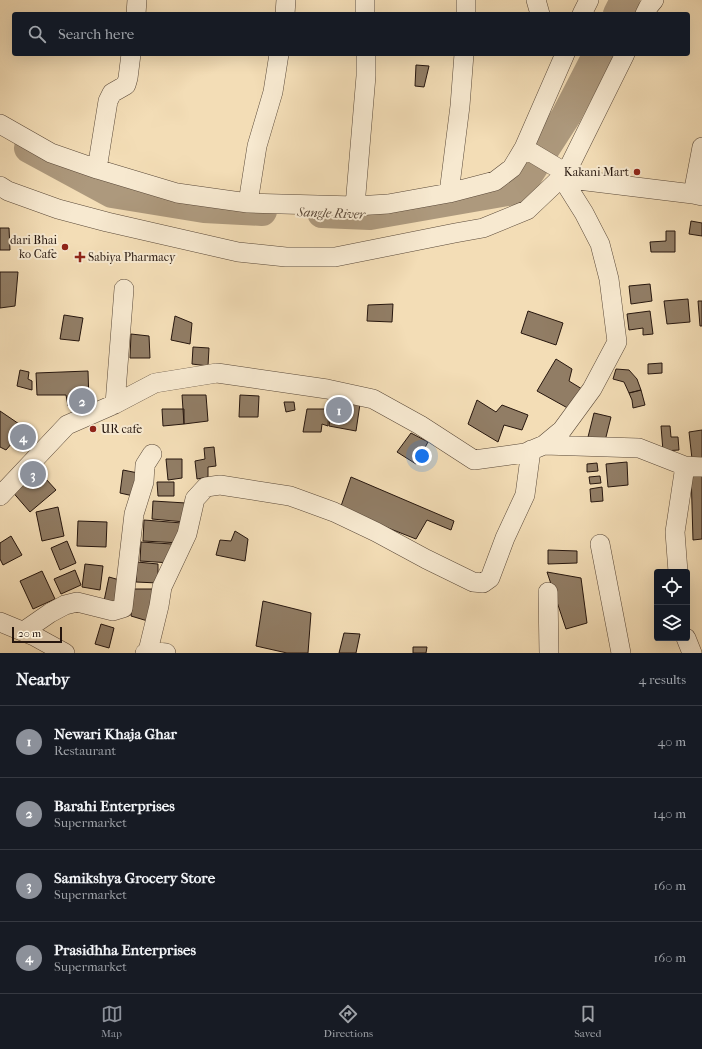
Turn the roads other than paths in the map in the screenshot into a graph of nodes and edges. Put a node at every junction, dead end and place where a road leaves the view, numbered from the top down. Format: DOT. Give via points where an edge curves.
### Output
graph roads {
  1 [pos="137,0"];
  2 [pos="286,0"];
  3 [pos="365,0"];
  4 [pos="466,0"];
  5 [pos="536,0"];
  6 [pos="588,0"];
  7 [pos="654,0"];
  8 [pos="136,12"];
  9 [pos="285,12"];
  10 [pos="365,12"];
  11 [pos="466,12"];
  12 [pos="539,12"];
  13 [pos="583,12"];
  14 [pos="646,12"];
  15 [pos="131,56"];
  16 [pos="279,56"];
  17 [pos="366,56"];
  18 [pos="464,56"];
  19 [pos="551,56"];
  20 [pos="564,56"];
  21 [pos="624,56"];
  22 [pos="556,74"];
  23 [pos="0,124"];
  24 [pos="702,147"];
  25 [pos="528,150"];
  26 [pos="98,169"];
  27 [pos="561,172"];
  28 [pos="0,186"];
  29 [pos="449,193"];
  30 [pos="698,195"];
  31 [pos="248,203"];
  32 [pos="355,206"];
  33 [pos="124,289"];
  34 [pos="115,404"];
  35 [pos="537,448"];
  36 [pos="152,454"];
  37 [pos="693,467"];
  38 [pos="4,483"];
  39 [pos="600,544"];
  40 [pos="678,569"];
  41 [pos="548,592"];
  42 [pos="0,622"];
  43 [pos="24,631"];
  44 [pos="687,641"];
  45 [pos="153,652"];
  46 [pos="65,653"];
  47 [pos="549,653"];
  48 [pos="621,653"];
  49 [pos="692,653"];
  1 -- 8 [label="street"];
  2 -- 9 [label="street"];
  3 -- 10 [label="street"];
  4 -- 11 [label="street"];
  5 -- 12 [label="street"];
  6 -- 13 [label="street"];
  7 -- 14 [label="street"];
  15 -- 26 [label="street" via="126,84 112,93 108,101"];
  16 -- 31 [label="street" via="273,92 257,146"];
  17 -- 32 [label="street"];
  18 -- 29 [label="street"];
  19 -- 22 [label="street"];
  20 -- 22 [label="street"];
  21 -- 27 [label="street"];
  22 -- 25 [label="street"];
  23 -- 26 [label="street" via="51,153"];
  24 -- 30 [label="street"];
  25 -- 27 [label="street"];
  25 -- 29 [label="street" via="512,168 495,181"];
  26 -- 31 [label="street" via="177,193"];
  27 -- 28 [label="street" via="527,210 483,228 335,258 286,257 238,252 107,222 58,208"];
  27 -- 30 [label="street"];
  27 -- 35 [label="street" via="600,244 609,279 617,342 592,389 562,430"];
  29 -- 32 [label="street" via="388,204"];
  31 -- 32 [label="street"];
  33 -- 34 [label="street"];
  34 -- 35 [label="street" via="155,383 217,373 327,389 373,399 420,425 474,460 518,454"];
  34 -- 38 [label="street" via="67,425"];
  35 -- 37 [label="street" via="639,448"];
  35 -- 45 [label="street" via="525,495 490,578 483,583 473,582 426,560 334,512 290,496 220,485 206,487 194,499 187,534 162,587"];
  36 -- 43 [label="street" via="145,466 144,482 134,514 123,608 112,611 77,602 50,613"];
  37 -- 40 [label="street" via="675,532"];
  39 -- 48 [label="street"];
  41 -- 47 [label="street"];
  42 -- 43 [label="street"];
  43 -- 46 [label="street"];
  44 -- 49 [label="street"];
}
